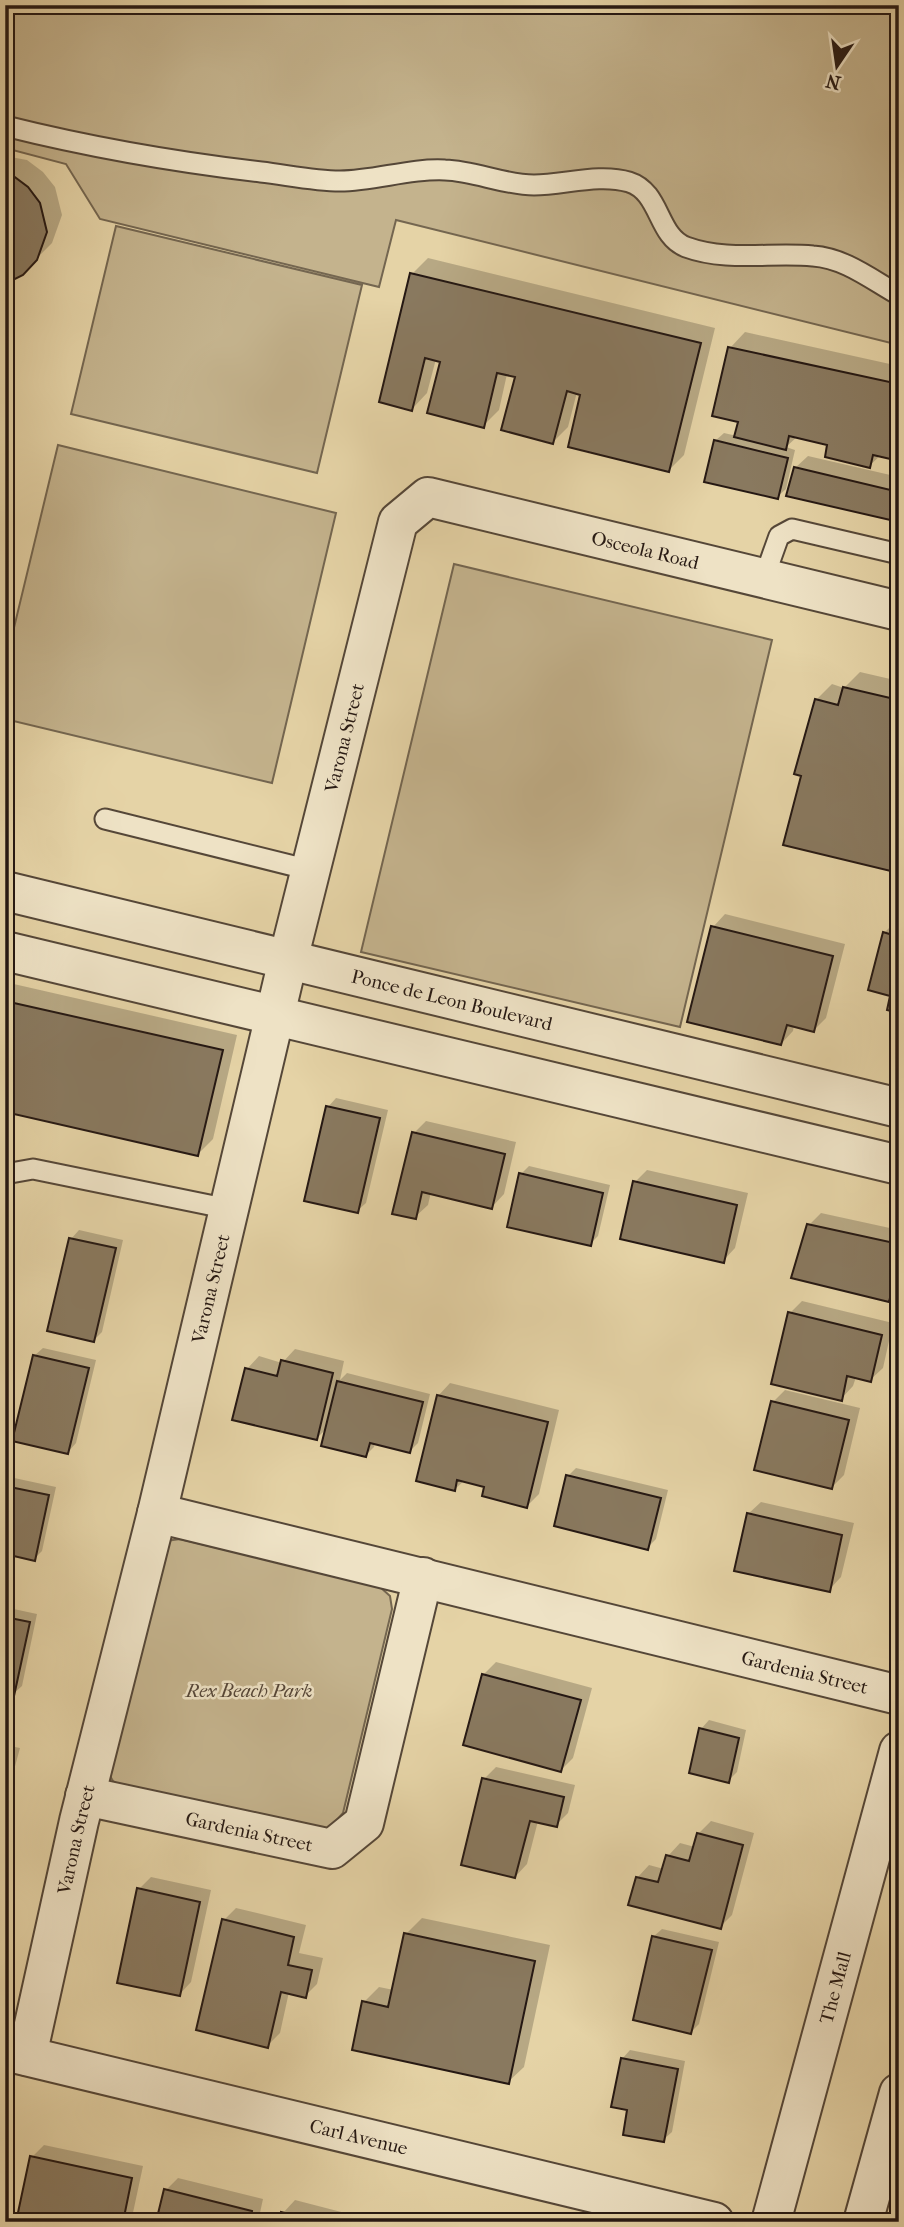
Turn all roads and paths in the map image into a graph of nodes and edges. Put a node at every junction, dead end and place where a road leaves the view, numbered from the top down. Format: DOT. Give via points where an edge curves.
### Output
graph roads {
  1 [pos="5,126"];
  2 [pos="899,295"];
  3 [pos="398,522"];
  4 [pos="899,554"];
  5 [pos="764,578"];
  6 [pos="899,611"];
  7 [pos="105,819"];
  8 [pos="310,870"];
  9 [pos="5,891"];
  10 [pos="5,951"];
  11 [pos="288,960"];
  12 [pos="275,1014"];
  13 [pos="899,1108"];
  14 [pos="899,1165"];
  15 [pos="5,1174"];
  16 [pos="229,1209"];
  17 [pos="157,1513"];
  18 [pos="423,1577"];
  19 [pos="899,1695"];
  20 [pos="899,1751"];
  21 [pos="85,1796"];
  22 [pos="16,2053"];
  23 [pos="899,2093"];
  24 [pos="714,2222"];
  25 [pos="771,2222"];
  26 [pos="863,2222"];
  1 -- 2 [label="lane" via="190,162 338,181 441,170 532,185 618,179 646,192 673,239 685,247 740,256 813,256 836,261"];
  3 -- 5 [label="street, Osceola Road" via="428,497"];
  3 -- 8 [label="street, Varona Street"];
  4 -- 5 [label="lane" via="792,528 779,536"];
  5 -- 6 [label="street, Osceola Road"];
  7 -- 8 [label="lane"];
  8 -- 11 [label="street, Varona Street"];
  9 -- 11 [label="street, Ponce de Leon Boulevard"];
  10 -- 12 [label="street"];
  11 -- 12 [label="street, Varona Street"];
  11 -- 13 [label="street, Ponce de Leon Boulevard"];
  12 -- 14 [label="street"];
  12 -- 16 [label="street, Varona Street"];
  15 -- 16 [label="lane" via="33,1169"];
  16 -- 17 [label="street, Varona Street"];
  17 -- 18 [label="street, Gardenia Street"];
  17 -- 21 [label="street, Varona Street"];
  18 -- 19 [label="street, Gardenia Street"];
  18 -- 21 [label="street, Gardenia Street" via="364,1824 332,1849"];
  20 -- 25 [label="street, The Mall"];
  21 -- 22 [label="street, Varona Street"];
  22 -- 24 [label="street, Carl Avenue"];
  23 -- 26 [label="street"];
}
